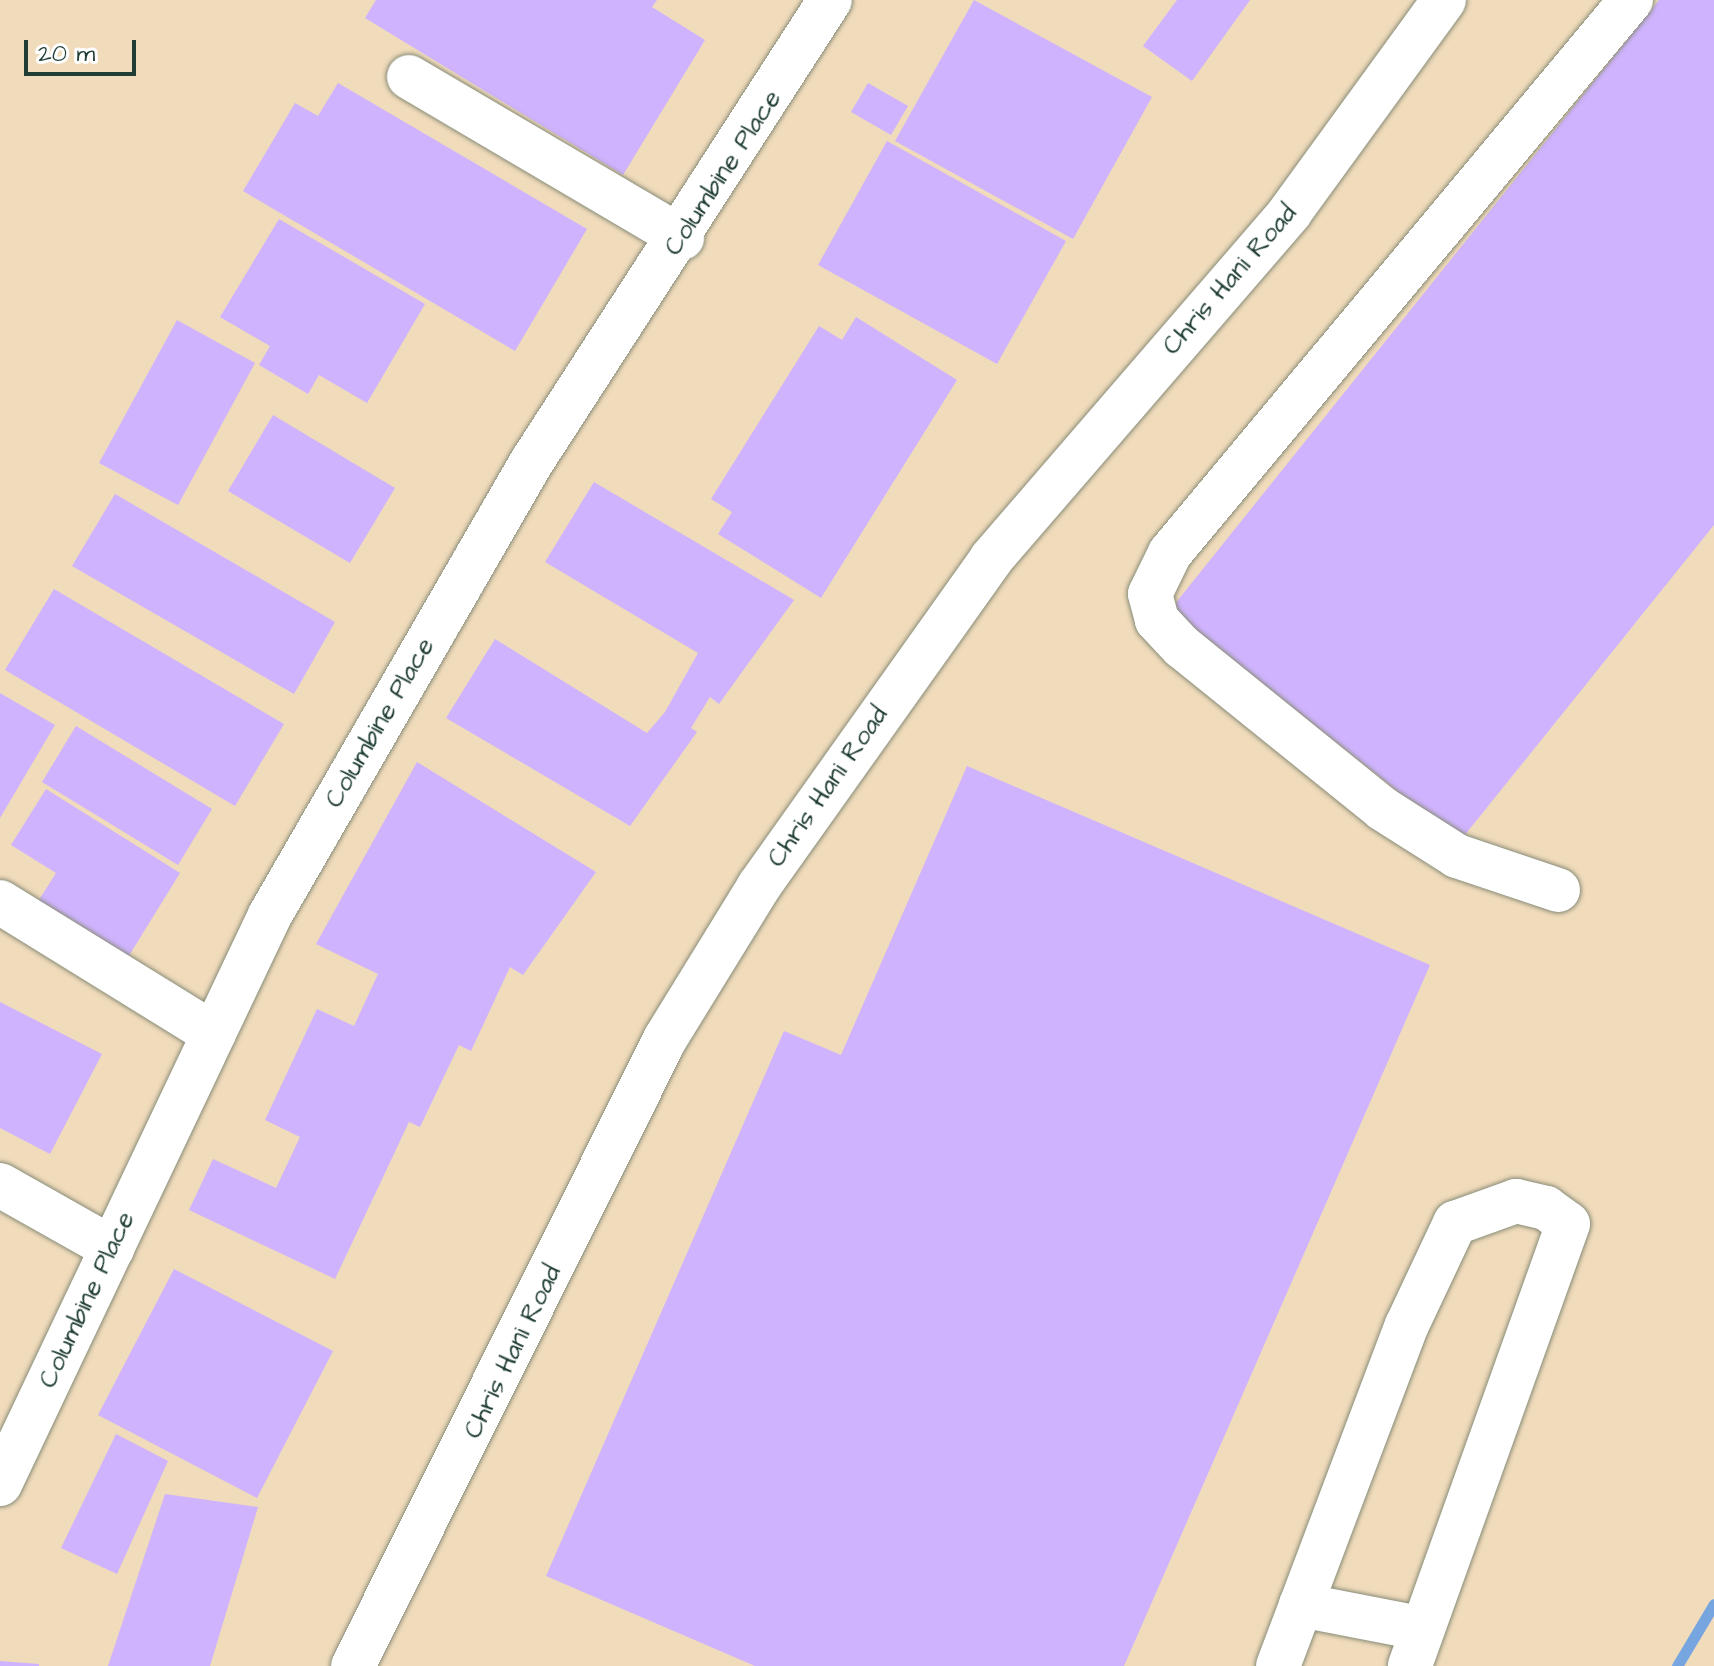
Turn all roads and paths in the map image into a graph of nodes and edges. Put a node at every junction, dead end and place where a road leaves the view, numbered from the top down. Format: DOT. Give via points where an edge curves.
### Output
graph roads {
  1 [pos="830,0"];
  2 [pos="1444,0"];
  3 [pos="1631,0"];
  4 [pos="409,77"];
  5 [pos="682,238"];
  6 [pos="1558,890"];
  7 [pos="0,902"];
  8 [pos="214,1034"];
  9 [pos="0,1185"];
  10 [pos="112,1248"];
  11 [pos="0,1484"];
  12 [pos="1301,1605"];
  13 [pos="1415,1647"];
  14 [pos="353,1666"];
  15 [pos="1278,1666"];
  1 -- 5 [label="street, Columbine Place"];
  2 -- 14 [label="street, Chris Hani Road" via="1290,212 991,559 759,886 665,1039"];
  3 -- 6 [label="street" via="1170,553 1150,594 1157,620 1182,647 1383,809 1457,856"];
  4 -- 5 [label="street"];
  5 -- 8 [label="street, Columbine Place" via="531,463 270,915"];
  7 -- 8 [label="street"];
  8 -- 10 [label="street, Columbine Place"];
  9 -- 10 [label="street"];
  10 -- 11 [label="street, Columbine Place"];
  12 -- 13 [label="street"];
  12 -- 13 [label="street" via="1407,1325 1455,1223 1516,1201 1546,1208 1568,1224"];
  12 -- 15 [label="street"];
}
